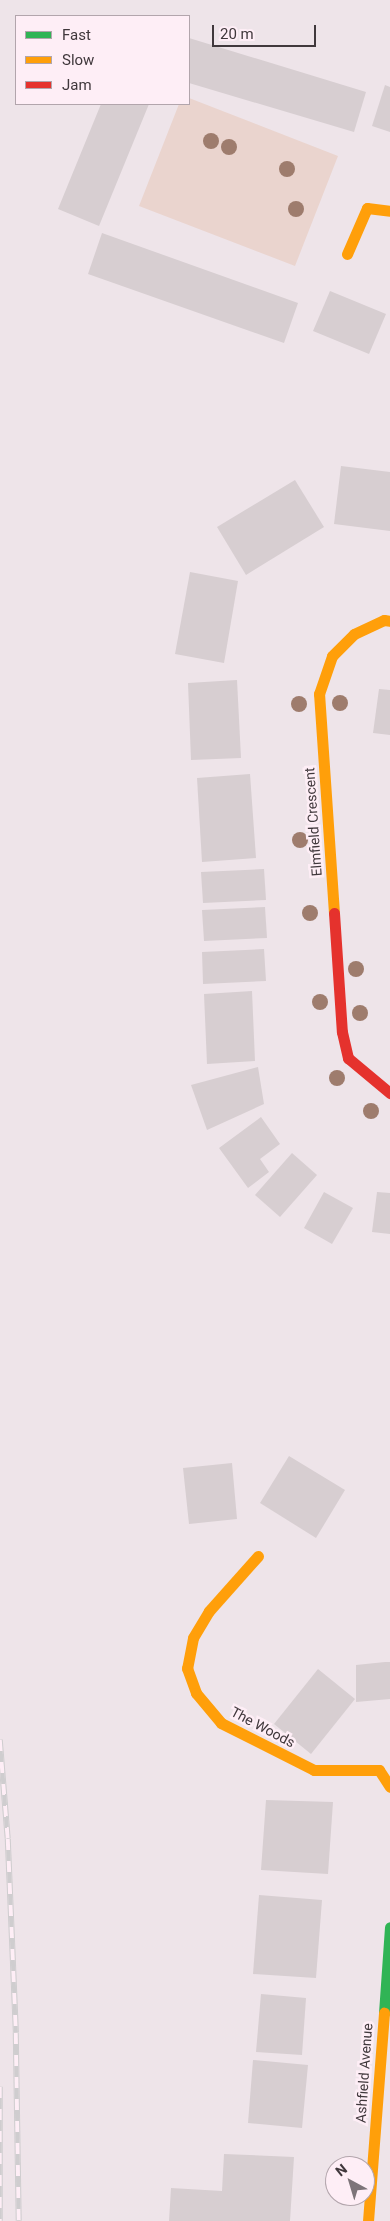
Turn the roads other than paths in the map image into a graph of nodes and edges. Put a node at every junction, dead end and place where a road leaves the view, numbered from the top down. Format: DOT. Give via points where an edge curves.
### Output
graph roads {
  1 [pos="390,211"];
  2 [pos="347,254"];
  3 [pos="390,621"];
  4 [pos="390,1093"];
  5 [pos="258,1556"];
  6 [pos="390,1786"];
  7 [pos="390,1927"];
  8 [pos="368,2221"];
  1 -- 2 [label="street" via="367,208"];
  3 -- 4 [label="street, Elmfield Crescent" via="384,620 354,634 332,656 319,694 342,1032 348,1058"];
  5 -- 6 [label="street, The Woods" via="209,1611 193,1638 187,1668 196,1693 221,1722 314,1770 379,1770"];
  7 -- 8 [label="street, Ashfield Avenue"];
}
